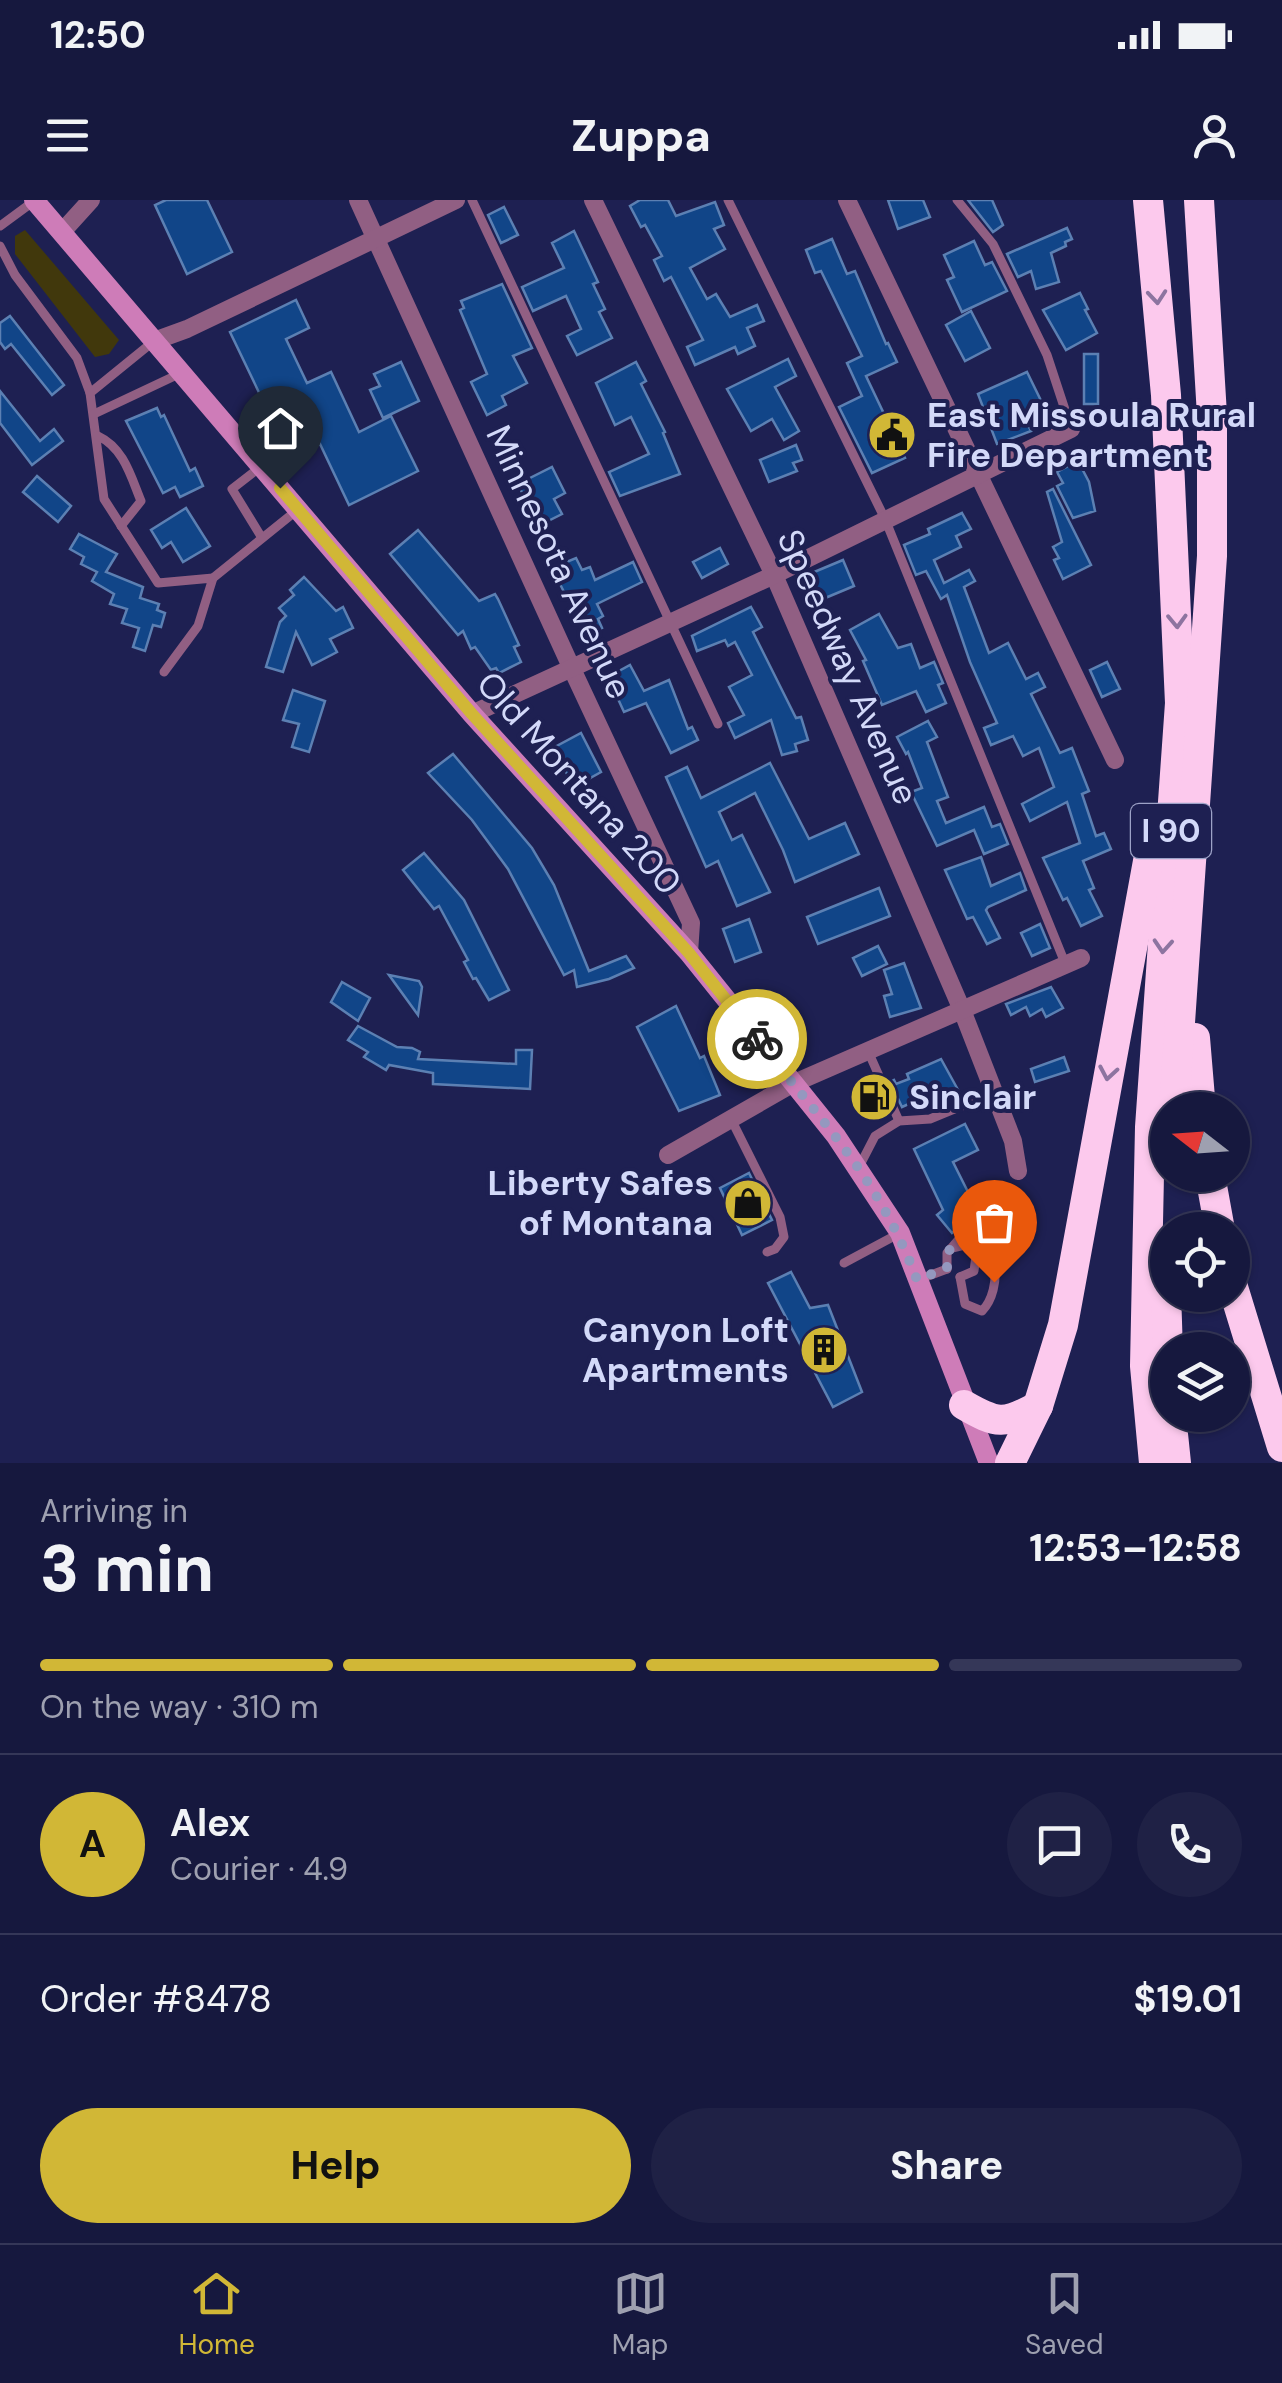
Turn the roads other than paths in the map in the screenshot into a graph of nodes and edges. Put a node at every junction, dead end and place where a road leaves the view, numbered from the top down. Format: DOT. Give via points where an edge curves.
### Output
graph roads {
  1 [pos="34,200"];
  2 [pos="91,200"];
  3 [pos="358,200"];
  4 [pos="456,200"];
  5 [pos="472,200"];
  6 [pos="593,200"];
  7 [pos="728,200"];
  8 [pos="847,200"];
  9 [pos="957,200"];
  10 [pos="1148,200"];
  11 [pos="1199,200"];
  12 [pos="0,226"];
  13 [pos="62,232"];
  14 [pos="377,239"];
  15 [pos="0,246"];
  16 [pos="154,341"];
  17 [pos="181,372"];
  18 [pos="90,393"];
  19 [pos="94,414"];
  20 [pos="1071,429"];
  21 [pos="98,436"];
  22 [pos="261,466"];
  23 [pos="980,474"];
  24 [pos="298,510"];
  25 [pos="885,520"];
  26 [pos="120,526"];
  27 [pos="262,538"];
  28 [pos="774,575"];
  29 [pos="213,578"];
  30 [pos="671,622"];
  31 [pos="572,670"];
  32 [pos="164,672"];
  33 [pos="1192,713"];
  34 [pos="472,714"];
  35 [pos="718,724"];
  36 [pos="1115,760"];
  37 [pos="689,953"];
  38 [pos="1073,960"];
  39 [pos="962,1010"];
  40 [pos="868,1051"];
  41 [pos="792,1084"];
  42 [pos="996,1092"];
  43 [pos="1175,1092"];
  44 [pos="1199,1092"];
  45 [pos="731,1119"];
  46 [pos="898,1121"];
  47 [pos="668,1155"];
  48 [pos="859,1168"];
  49 [pos="1018,1171"];
  50 [pos="1169,1192"];
  51 [pos="900,1233"];
  52 [pos="950,1249"];
  53 [pos="767,1252"];
  54 [pos="844,1264"];
  55 [pos="947,1268"];
  56 [pos="960,1277"];
  57 [pos="917,1280"];
  58 [pos="1240,1312"];
  59 [pos="1167,1332"];
  60 [pos="964,1405"];
  61 [pos="1038,1406"];
  62 [pos="1173,1432"];
  63 [pos="1282,1446"];
  64 [pos="988,1463"];
  65 [pos="1010,1463"];
  66 [pos="1154,1463"];
  67 [pos="1176,1463"];
  1 -- 12 [label="lane"];
  1 -- 13 [label="main road, Old Montana 200"];
  2 -- 13 [label="street"];
  3 -- 14 [label="street, Minnesota Avenue"];
  4 -- 14 [label="street"];
  5 -- 30 [label="lane"];
  6 -- 28 [label="street, Speedway Avenue"];
  7 -- 25 [label="lane"];
  8 -- 23 [label="street"];
  9 -- 20 [label="lane" via="993,244 1047,355"];
  10 -- 33 [label="highway, I 90, one-way"];
  11 -- 33 [label="highway, I 90" via="1212,415 1212,556"];
  13 -- 16 [label="main road, Old Montana 200"];
  14 -- 16 [label="street"];
  14 -- 31 [label="street, Minnesota Avenue"];
  15 -- 18 [label="lane" via="77,358"];
  16 -- 17 [label="main road, Old Montana 200"];
  16 -- 18 [label="lane"];
  17 -- 19 [label="lane"];
  17 -- 22 [label="main road, Old Montana 200"];
  18 -- 19 [label="lane"];
  19 -- 21 [label="lane"];
  20 -- 23 [label="street"];
  21 -- 26 [label="lane" via="104,500"];
  21 -- 26 [label="lane" via="123,458 141,501"];
  22 -- 24 [label="main road, Old Montana 200"];
  22 -- 27 [label="lane" via="232,490"];
  23 -- 25 [label="street"];
  23 -- 36 [label="street"];
  24 -- 27 [label="lane"];
  24 -- 34 [label="main road, Old Montana 200"];
  25 -- 28 [label="street"];
  25 -- 38 [label="lane"];
  26 -- 29 [label="lane" via="158,582"];
  27 -- 29 [label="lane"];
  28 -- 30 [label="street"];
  28 -- 39 [label="street, Speedway Avenue"];
  29 -- 32 [label="lane" via="198,626"];
  30 -- 31 [label="street"];
  30 -- 35 [label="lane"];
  31 -- 34 [label="street"];
  31 -- 37 [label="street, Minnesota Avenue" via="691,923"];
  33 -- 43 [label="highway, I 90"];
  33 -- 44 [label="highway"];
  33 -- 61 [label="highway, one-way" via="1132,938 1063,1324"];
  33 -- 66 [label="highway, I 90, one-way" via="1150,1127 1145,1366"];
  34 -- 37 [label="main road, Old Montana 200"];
  37 -- 41 [label="main road, Old Montana 200"];
  38 -- 39 [label="street"];
  39 -- 40 [label="street"];
  39 -- 42 [label="street, Speedway Avenue"];
  40 -- 41 [label="street"];
  40 -- 46 [label="lane"];
  41 -- 45 [label="street"];
  41 -- 48 [label="main road, Old Montana 200"];
  42 -- 46 [label="lane" via="930,1119"];
  42 -- 49 [label="street, Speedway Avenue"];
  45 -- 47 [label="street"];
  45 -- 53 [label="lane" via="780,1216 784,1238"];
  46 -- 48 [label="lane" via="874,1136"];
  48 -- 51 [label="main road, Old Montana 200"];
  50 -- 59 [label="highway"];
  51 -- 54 [label="lane"];
  51 -- 57 [label="main road, Old Montana 200"];
  52 -- 55 [label="lane"];
  52 -- 56 [label="lane" via="965,1245 976,1256 974,1271"];
  52 -- 56 [label="lane" via="968,1236 994,1255 994,1282 982,1311 965,1304"];
  55 -- 56 [label="lane"];
  55 -- 57 [label="lane"];
  57 -- 60 [label="main road, Old Montana 200"];
  58 -- 63 [label="highway"];
  60 -- 61 [label="highway" via="990,1420 1012,1421"];
  60 -- 64 [label="main road, Old Montana 200"];
  61 -- 65 [label="highway"];
  62 -- 67 [label="highway"];
}
